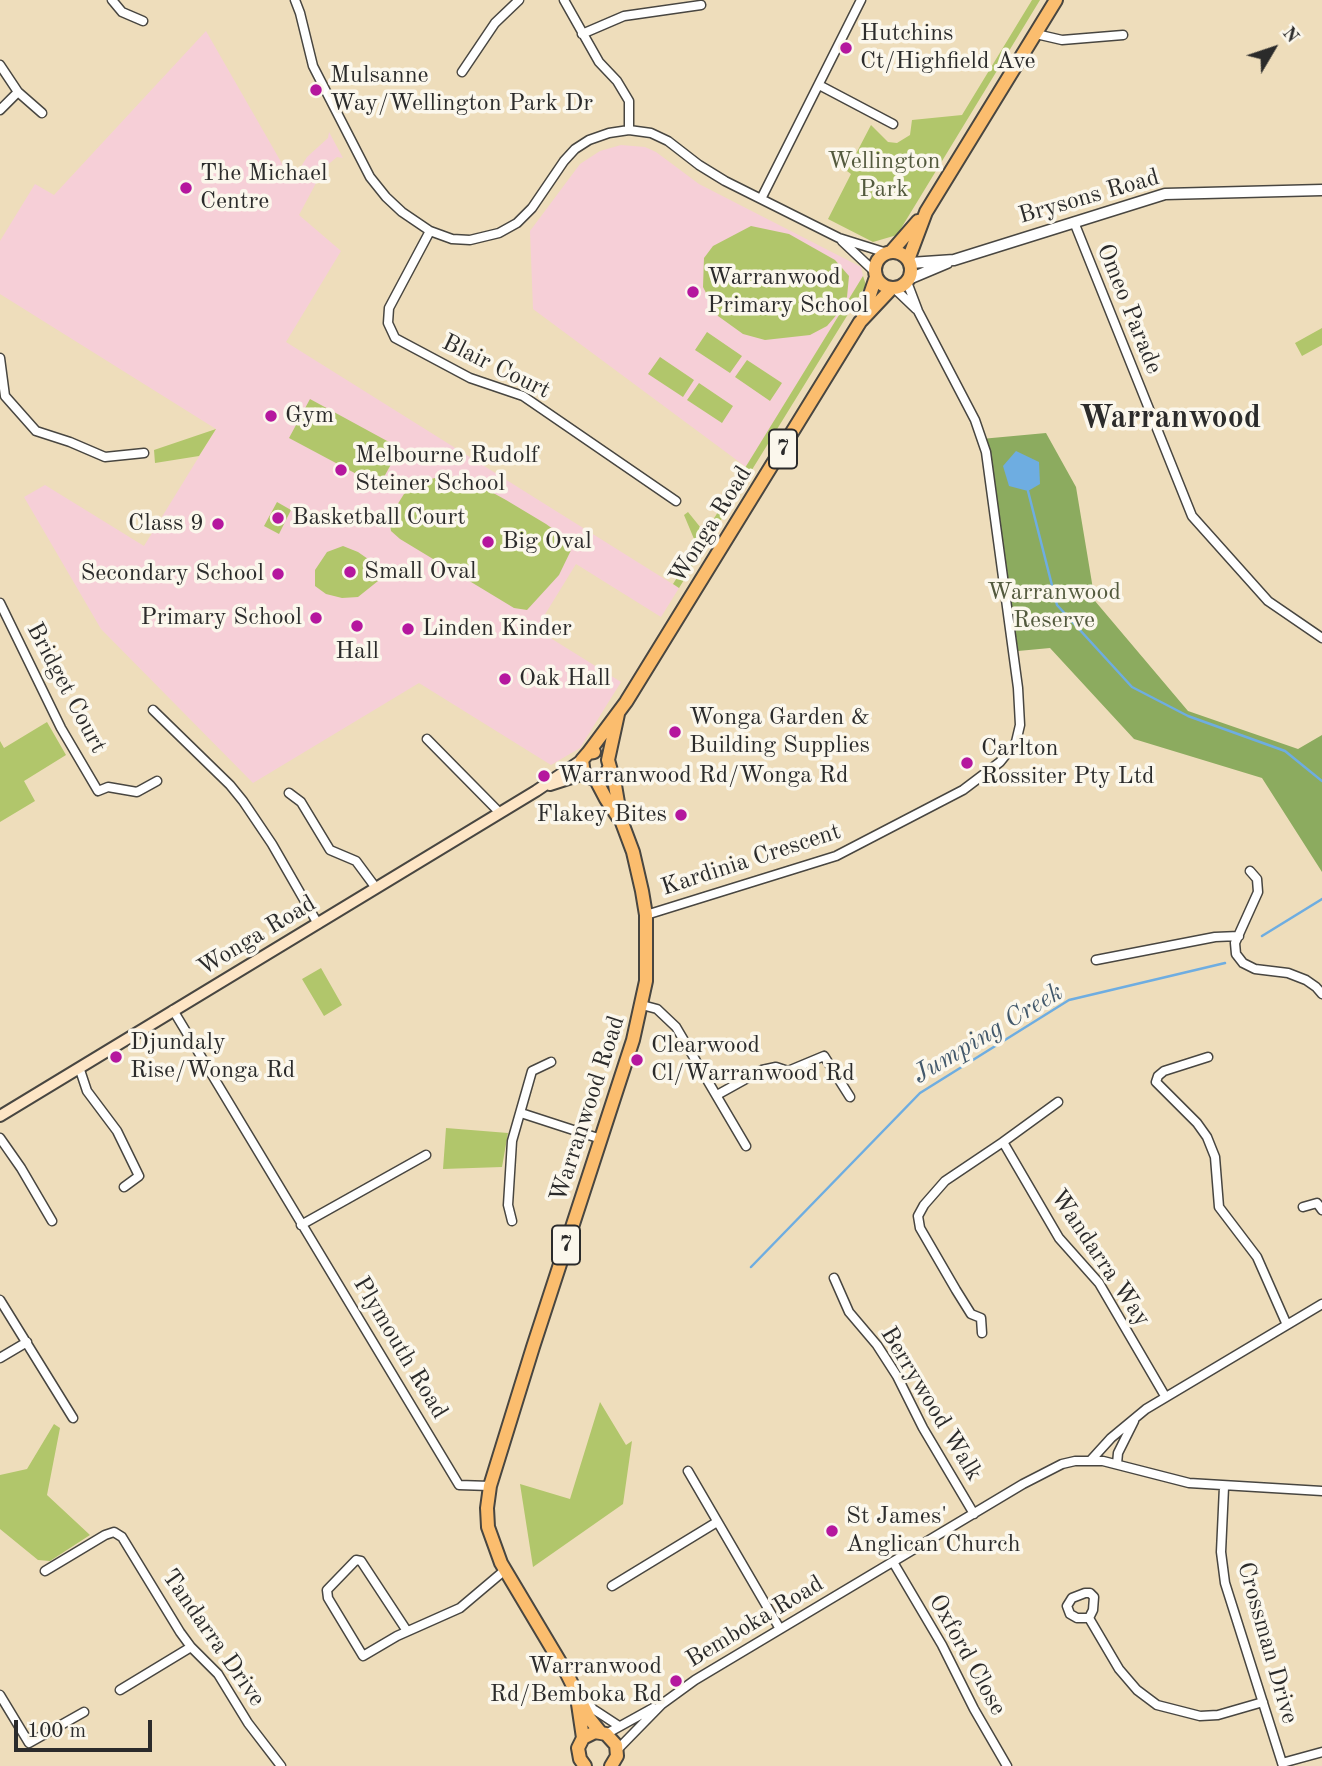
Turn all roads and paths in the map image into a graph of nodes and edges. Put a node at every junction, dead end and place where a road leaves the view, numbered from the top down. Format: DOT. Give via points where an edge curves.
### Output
graph roads {
  1 [pos="112,0"];
  2 [pos="295,0"];
  3 [pos="519,0"];
  4 [pos="564,0"];
  5 [pos="861,0"];
  6 [pos="1056,0"];
  7 [pos="701,5"];
  8 [pos="143,22"];
  9 [pos="582,34"];
  10 [pos="1036,34"];
  11 [pos="1123,35"];
  12 [pos="0,65"];
  13 [pos="462,72"];
  14 [pos="819,85"];
  15 [pos="18,92"];
  16 [pos="0,110"];
  17 [pos="42,114"];
  18 [pos="893,124"];
  19 [pos="629,130"];
  20 [pos="1322,190"];
  21 [pos="761,199"];
  22 [pos="926,212"];
  23 [pos="1074,222"];
  24 [pos="430,231"];
  25 [pos="839,238"];
  26 [pos="889,253"];
  27 [pos="954,260"];
  28 [pos="909,262"];
  29 [pos="876,274"];
  30 [pos="908,281"];
  31 [pos="893,288"];
  32 [pos="918,311"];
  33 [pos="860,322"];
  34 [pos="0,358"];
  35 [pos="2,397"];
  36 [pos="144,453"];
  37 [pos="676,501"];
  38 [pos="0,603"];
  39 [pos="1322,638"];
  40 [pos="153,710"];
  41 [pos="618,714"];
  42 [pos="426,739"];
  43 [pos="585,757"];
  44 [pos="608,764"];
  45 [pos="583,774"];
  46 [pos="596,780"];
  47 [pos="157,781"];
  48 [pos="536,792"];
  49 [pos="289,793"];
  50 [pos="500,813"];
  51 [pos="621,820"];
  52 [pos="1250,871"];
  53 [pos="376,888"];
  54 [pos="646,915"];
  55 [pos="318,924"];
  56 [pos="1238,936"];
  57 [pos="1096,960"];
  58 [pos="1322,994"];
  59 [pos="642,1005"];
  60 [pos="173,1010"];
  61 [pos="1208,1056"];
  62 [pos="551,1062"];
  63 [pos="80,1070"];
  64 [pos="717,1095"];
  65 [pos="850,1097"];
  66 [pos="1058,1102"];
  67 [pos="521,1113"];
  68 [pos="0,1116"];
  69 [pos="0,1138"];
  70 [pos="601,1139"];
  71 [pos="1003,1142"];
  72 [pos="746,1146"];
  73 [pos="426,1155"];
  74 [pos="124,1187"];
  75 [pos="1303,1207"];
  76 [pos="1322,1210"];
  77 [pos="52,1221"];
  78 [pos="512,1221"];
  79 [pos="301,1225"];
  80 [pos="834,1278"];
  81 [pos="0,1300"];
  82 [pos="1322,1304"];
  83 [pos="1287,1325"];
  84 [pos="982,1333"];
  85 [pos="27,1342"];
  86 [pos="0,1358"];
  87 [pos="1165,1396"];
  88 [pos="72,1418"];
  89 [pos="1135,1418"];
  90 [pos="1091,1460"];
  91 [pos="1117,1464"];
  92 [pos="688,1471"];
  93 [pos="490,1486"];
  94 [pos="1224,1487"];
  95 [pos="1322,1491"];
  96 [pos="974,1514"];
  97 [pos="717,1522"];
  98 [pos="893,1562"];
  99 [pos="505,1570"];
  100 [pos="46,1571"];
  101 [pos="612,1587"];
  102 [pos="1089,1618"];
  103 [pos="780,1629"];
  104 [pos="407,1632"];
  105 [pos="191,1647"];
  106 [pos="120,1690"];
  107 [pos="575,1691"];
  108 [pos="0,1695"];
  109 [pos="1263,1702"];
  110 [pos="662,1704"];
  111 [pos="84,1712"];
  112 [pos="619,1726"];
  113 [pos="604,1733"];
  114 [pos="583,1738"];
  115 [pos="1322,1752"];
  116 [pos="582,1760"];
  117 [pos="615,1761"];
  118 [pos="1283,1765"];
  119 [pos="281,1766"];
  120 [pos="572,1766"];
  121 [pos="1007,1766"];
  1 -- 8 [label="street" via="121,12"];
  2 -- 24 [label="street" via="313,66 370,177 402,212"];
  3 -- 13 [label="street" via="495,23"];
  4 -- 9 [label="street"];
  5 -- 14 [label="street"];
  6 -- 10 [label="main road, 7"];
  7 -- 9 [label="street" via="624,16"];
  9 -- 19 [label="street" via="629,101"];
  10 -- 11 [label="street" via="1062,40"];
  10 -- 22 [label="main road, 7"];
  12 -- 15 [label="street"];
  14 -- 18 [label="street"];
  14 -- 21 [label="street"];
  15 -- 16 [label="street"];
  15 -- 17 [label="street"];
  19 -- 21 [label="street" via="668,141 699,165"];
  19 -- 24 [label="street" via="589,140 575,149 532,208 499,233 470,240"];
  20 -- 23 [label="street, Brysons Road" via="1165,194"];
  21 -- 25 [label="street"];
  22 -- 26 [label="main road, 7"];
  22 -- 28 [label="main road, 7"];
  23 -- 27 [label="street, Brysons Road"];
  23 -- 39 [label="street, Omeo Parade" via="1192,516 1268,601"];
  24 -- 37 [label="street, Blair Court" via="389,308 388,323 396,338 470,378 523,396"];
  25 -- 26 [label="street"];
  25 -- 29 [label="street"];
  26 -- 28 [label="main road" via="901,254"];
  26 -- 29 [label="main road, 7" via="878,261"];
  27 -- 28 [label="street, Brysons Road"];
  27 -- 30 [label="street, Brysons Road"];
  28 -- 30 [label="main road, 7"];
  29 -- 31 [label="main road" via="882,285"];
  29 -- 33 [label="main road, Wonga Road / 7"];
  30 -- 31 [label="main road, 7"];
  30 -- 32 [label="street, Kardinia Crescent"];
  31 -- 32 [label="street, Kardinia Crescent"];
  31 -- 33 [label="main road, Wonga Road / 7"];
  32 -- 54 [label="street, Kardinia Crescent" via="975,419 986,452 1018,688 1016,742 1000,762 963,790 836,856"];
  33 -- 41 [label="main road, Wonga Road / 7"];
  34 -- 35 [label="street"];
  35 -- 36 [label="street" via="36,431 105,457"];
  38 -- 47 [label="street, Bridget Court" via="61,728 99,791 108,787 137,792"];
  40 -- 55 [label="street" via="243,801"];
  41 -- 43 [label="main road, Wonga Road / 7"];
  41 -- 44 [label="main road, Wonga Road / 7"];
  42 -- 50 [label="street"];
  43 -- 44 [label="main road" via="597,752"];
  43 -- 45 [label="main road"];
  43 -- 48 [label="main road, Wonga Road"];
  44 -- 46 [label="main road" via="604,776"];
  44 -- 51 [label="main road, Warranwood Road / 7"];
  45 -- 46 [label="main road"];
  45 -- 48 [label="main road, Wonga Road"];
  46 -- 51 [label="main road, Warranwood Road / 7"];
  48 -- 50 [label="main road, Wonga Road"];
  49 -- 53 [label="street" via="300,802 330,850 356,861"];
  50 -- 53 [label="main road, Wonga Road"];
  51 -- 54 [label="main road, Warranwood Road / 7" via="635,859"];
  52 -- 56 [label="street" via="1257,879 1258,892"];
  53 -- 55 [label="main road, Wonga Road"];
  54 -- 59 [label="main road, Warranwood Road / 7"];
  55 -- 60 [label="main road, Wonga Road"];
  56 -- 57 [label="street"];
  56 -- 58 [label="street" via="1236,954 1243,963 1306,980"];
  59 -- 64 [label="street" via="657,1009 676,1027"];
  59 -- 70 [label="main road, Warranwood Road / 7"];
  60 -- 63 [label="main road, Wonga Road"];
  60 -- 79 [label="street, Plymouth Road"];
  61 -- 83 [label="street" via="1164,1071 1156,1082 1207,1137 1215,1157 1219,1207 1257,1257"];
  62 -- 67 [label="street" via="532,1071"];
  63 -- 68 [label="main road, Wonga Road"];
  63 -- 74 [label="street" via="87,1091 117,1131 139,1176"];
  64 -- 65 [label="street" via="762,1070 776,1067 788,1071 824,1056"];
  64 -- 72 [label="street"];
  66 -- 71 [label="street"];
  67 -- 70 [label="street"];
  67 -- 78 [label="street" via="509,1162"];
  69 -- 77 [label="street"];
  70 -- 93 [label="main road, Warranwood Road / 7"];
  71 -- 84 [label="street" via="945,1181 918,1216 920,1228 956,1290 971,1314 981,1318"];
  71 -- 87 [label="street, Wandarra Way" via="1059,1238 1099,1283"];
  73 -- 79 [label="street"];
  75 -- 76 [label="street" via="1317,1203"];
  79 -- 93 [label="street, Plymouth Road" via="458,1485"];
  80 -- 96 [label="street, Berrywood Walk" via="849,1312 897,1376"];
  81 -- 85 [label="street"];
  82 -- 83 [label="street"];
  83 -- 87 [label="street"];
  85 -- 86 [label="street"];
  85 -- 88 [label="street"];
  87 -- 89 [label="street"];
  89 -- 90 [label="street"];
  89 -- 91 [label="street"];
  90 -- 91 [label="street, Bemboka Road"];
  90 -- 96 [label="street, Bemboka Road" via="1052,1468"];
  91 -- 94 [label="street, Bemboka Road"];
  92 -- 97 [label="street"];
  93 -- 99 [label="main road, 7" via="488,1527"];
  94 -- 95 [label="street, Bemboka Road"];
  94 -- 109 [label="street, Crossman Drive" via="1225,1583"];
  96 -- 98 [label="street, Bemboka Road"];
  97 -- 101 [label="street"];
  97 -- 103 [label="street"];
  98 -- 103 [label="street, Bemboka Road"];
  98 -- 121 [label="street, Oxford Close"];
  99 -- 104 [label="street" via="460,1608"];
  99 -- 107 [label="main road, 7"];
  100 -- 105 [label="street, Tandarra Drive" via="114,1532 122,1537"];
  102 -- 109 [label="street" via="1119,1669 1157,1705 1200,1716"];
  103 -- 110 [label="street, Bemboka Road"];
  104 -- 104 [label="street" via="361,1561 356,1560 327,1590 363,1656"];
  105 -- 106 [label="street"];
  105 -- 119 [label="street, Tandarra Drive" via="218,1674"];
  107 -- 112 [label="street"];
  107 -- 113 [label="main road, 7" via="589,1718"];
  107 -- 114 [label="main road, 7"];
  108 -- 111 [label="street" via="29,1743"];
  109 -- 118 [label="street, Crossman Drive"];
  110 -- 112 [label="street, Bemboka Road"];
  110 -- 117 [label="street, Bemboka Road"];
  112 -- 113 [label="street, Bemboka Road"];
  113 -- 114 [label="main road"];
  113 -- 117 [label="main road, 7" via="614,1741"];
  114 -- 116 [label="main road, 7"];
  115 -- 118 [label="street"];
  116 -- 120 [label="street"];
}
